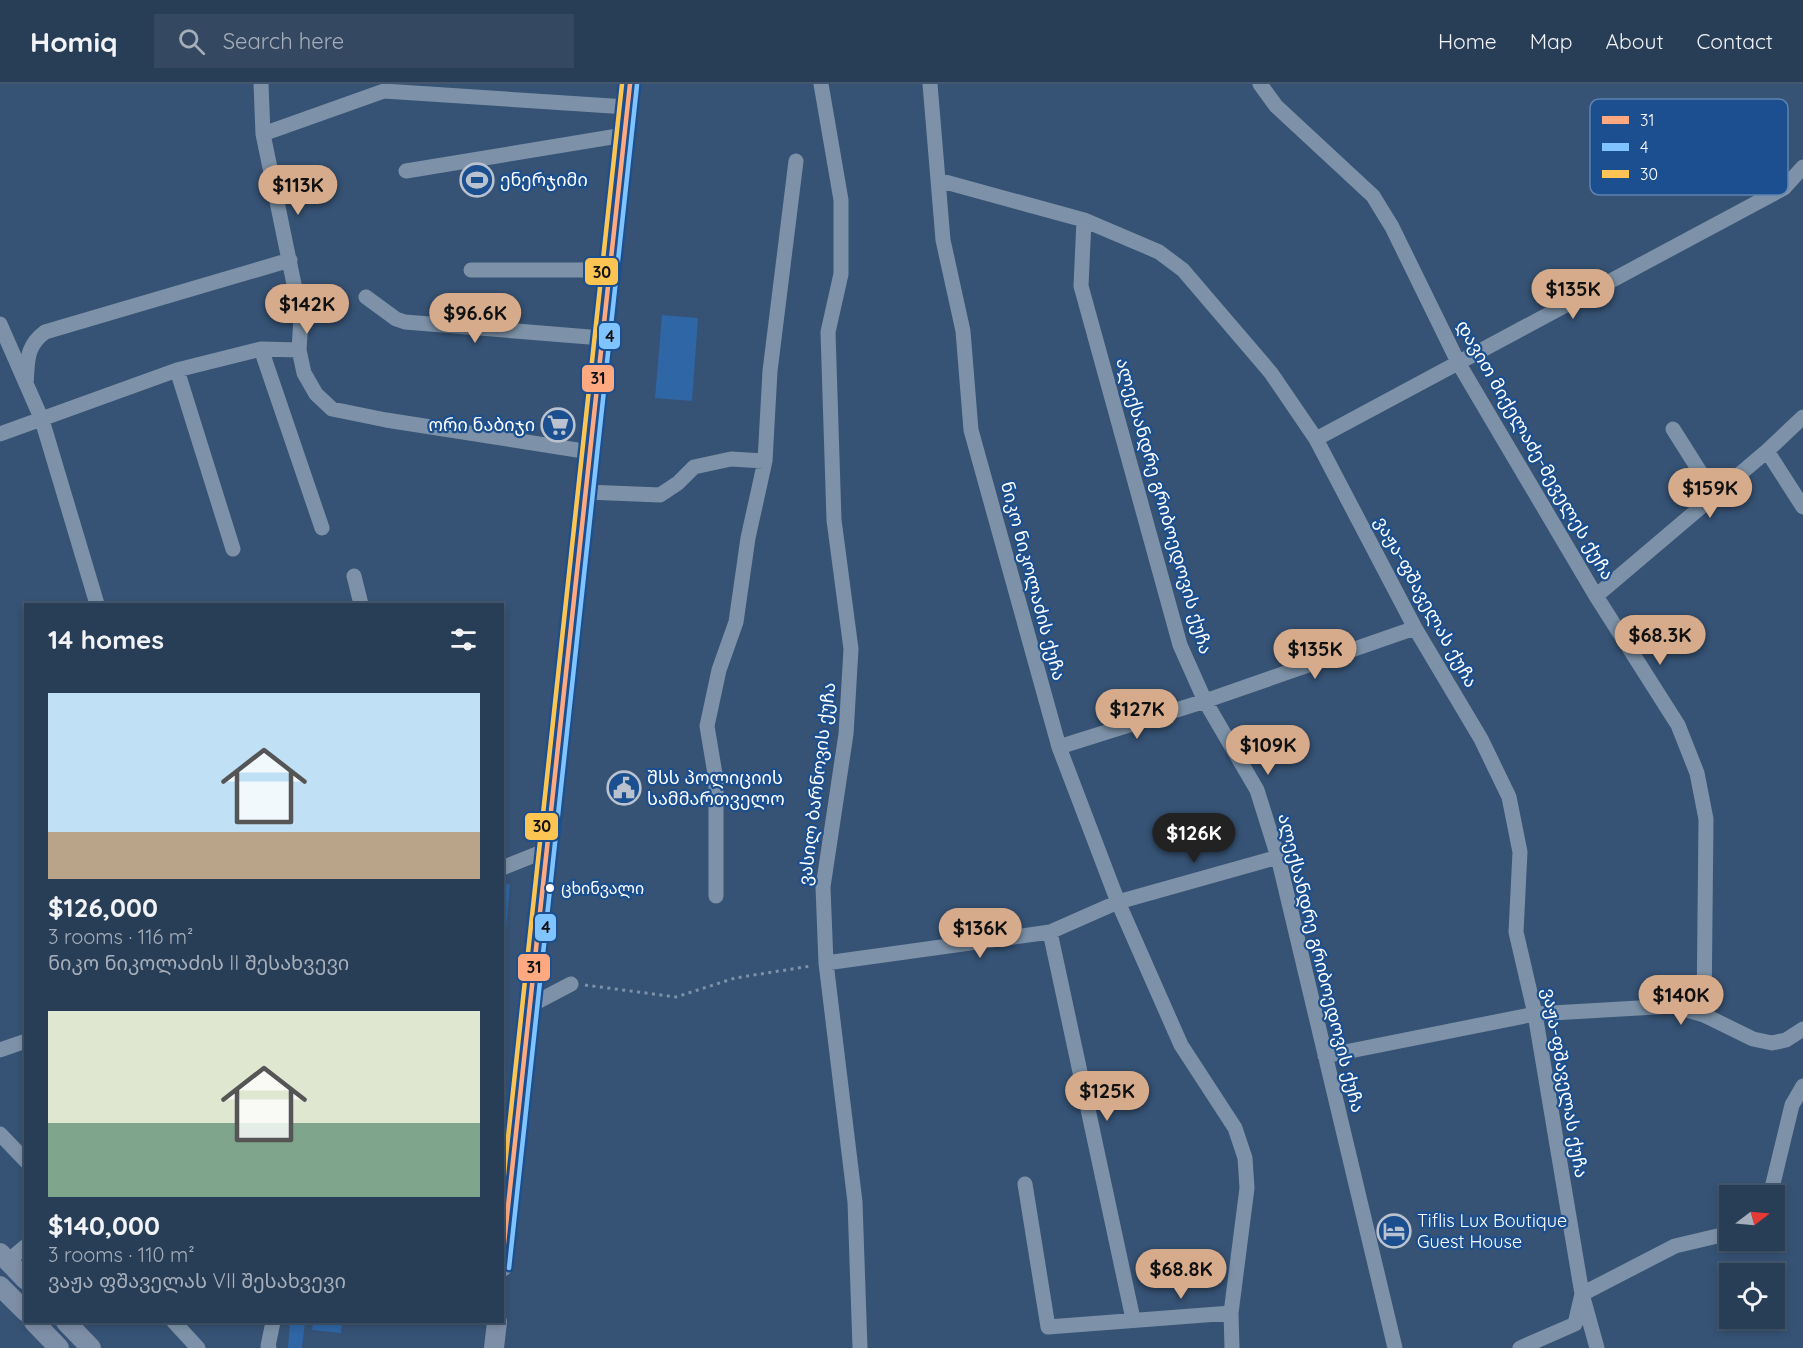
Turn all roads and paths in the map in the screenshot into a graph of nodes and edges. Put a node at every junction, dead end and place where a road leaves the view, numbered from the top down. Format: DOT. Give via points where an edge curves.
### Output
graph roads {
  1 [pos="261,84"];
  2 [pos="630,84"];
  3 [pos="821,84"];
  4 [pos="930,84"];
  5 [pos="1260,84"];
  6 [pos="627,107"];
  7 [pos="263,134"];
  8 [pos="624,135"];
  9 [pos="796,161"];
  10 [pos="1803,166"];
  11 [pos="406,171"];
  12 [pos="938,180"];
  13 [pos="1788,183"];
  14 [pos="1771,195"];
  15 [pos="1084,220"];
  16 [pos="290,260"];
  17 [pos="471,270"];
  18 [pos="610,270"];
  19 [pos="366,297"];
  20 [pos="0,324"];
  21 [pos="603,338"];
  22 [pos="261,348"];
  23 [pos="299,350"];
  24 [pos="1459,364"];
  25 [pos="177,370"];
  26 [pos="26,384"];
  27 [pos="1803,417"];
  28 [pos="42,420"];
  29 [pos="1673,429"];
  30 [pos="0,434"];
  31 [pos="1316,439"];
  32 [pos="1767,451"];
  33 [pos="590,452"];
  34 [pos="765,461"];
  35 [pos="586,492"];
  36 [pos="1714,494"];
  37 [pos="1803,507"];
  38 [pos="322,528"];
  39 [pos="233,549"];
  40 [pos="354,576"];
  41 [pos="1596,596"];
  42 [pos="97,603"];
  43 [pos="361,603"];
  44 [pos="1415,628"];
  45 [pos="1205,701"];
  46 [pos="1059,747"];
  47 [pos="548,850"];
  48 [pos="1278,857"];
  49 [pos="504,866"];
  50 [pos="716,896"];
  51 [pos="1118,902"];
  52 [pos="1050,932"];
  53 [pos="826,963"];
  54 [pos="571,984"];
  55 [pos="531,1005"];
  56 [pos="1535,1014"];
  57 [pos="1704,1015"];
  58 [pos="1803,1029"];
  59 [pos="24,1042"];
  60 [pos="0,1050"];
  61 [pos="1325,1056"];
  62 [pos="1803,1086"];
  63 [pos="0,1134"];
  64 [pos="24,1159"];
  65 [pos="1025,1184"];
  66 [pos="1773,1185"];
  67 [pos="506,1204"];
  68 [pos="504,1236"];
  69 [pos="1719,1236"];
  70 [pos="24,1247"];
  71 [pos="4,1257"];
  72 [pos="24,1278"];
  73 [pos="0,1286"];
  74 [pos="1582,1294"];
  75 [pos="24,1310"];
  76 [pos="1231,1313"];
  77 [pos="1133,1319"];
  78 [pos="35,1323"];
  79 [pos="67,1323"];
  80 [pos="175,1323"];
  81 [pos="273,1323"];
  82 [pos="497,1323"];
  83 [pos="1575,1324"];
  84 [pos="1596,1344"];
  85 [pos="59,1348"];
  86 [pos="91,1348"];
  87 [pos="198,1348"];
  88 [pos="269,1348"];
  89 [pos="494,1348"];
  90 [pos="860,1348"];
  91 [pos="1232,1348"];
  92 [pos="1395,1348"];
  93 [pos="1520,1348"];
  1 -- 7 [label="street"];
  2 -- 6 [label="main road"];
  3 -- 53 [label="street, ვასილ ბარნოვის ქუჩა" via="841,200 841,274 828,332 834,520 851,649 846,734 823,887"];
  4 -- 12 [label="street"];
  5 -- 24 [label="street, დავით მიქელაძე-მეველეს ქუჩა" via="1276,106 1373,196"];
  6 -- 7 [label="street" via="384,91"];
  6 -- 8 [label="main road"];
  7 -- 16 [label="street"];
  8 -- 11 [label="street"];
  8 -- 18 [label="main road"];
  9 -- 34 [label="street" via="770,371"];
  10 -- 13 [label="street"];
  12 -- 15 [label="street, ვაჟა-ფშაველას ქუჩა"];
  12 -- 46 [label="street, ნიკო ნიკოლაძის ქუჩა" via="943,240 963,331 972,430"];
  14 -- 24 [label="street"];
  15 -- 31 [label="street, ვაჟა-ფშაველას ქუჩა" via="1159,252 1183,270 1271,373"];
  15 -- 45 [label="street, ალექსანდრე გრიბოედოვის ქუჩა" via="1081,286 1180,645"];
  16 -- 23 [label="street" via="302,318"];
  16 -- 26 [label="street" via="45,332 34,340 29,353"];
  17 -- 18 [label="street"];
  18 -- 21 [label="main road"];
  19 -- 21 [label="street" via="405,322"];
  20 -- 26 [label="street"];
  21 -- 33 [label="main road"];
  22 -- 23 [label="street"];
  22 -- 25 [label="street"];
  22 -- 38 [label="street"];
  23 -- 33 [label="street" via="304,373 316,394 332,409"];
  24 -- 31 [label="street"];
  24 -- 41 [label="street, დავით მიქელაძე-მეველეს ქუჩა"];
  25 -- 28 [label="street"];
  25 -- 39 [label="street"];
  26 -- 28 [label="street"];
  27 -- 32 [label="street"];
  28 -- 30 [label="street"];
  28 -- 42 [label="street"];
  29 -- 36 [label="street"];
  31 -- 44 [label="street, ვაჟა-ფშაველას ქუჩა"];
  32 -- 36 [label="street"];
  32 -- 37 [label="street"];
  33 -- 35 [label="main road"];
  34 -- 35 [label="street" via="731,459 694,467 660,495"];
  34 -- 50 [label="street" via="748,538 736,622 718,670 708,726 716,780"];
  35 -- 47 [label="main road"];
  36 -- 41 [label="street"];
  40 -- 43 [label="street"];
  41 -- 57 [label="street, დავით მიქელაძე-მეველეს ქუჩა" via="1678,725 1696,773 1706,819"];
  44 -- 45 [label="street"];
  44 -- 56 [label="street, ვაჟა-ფშაველას ქუჩა" via="1481,739 1509,797 1521,852 1516,932"];
  45 -- 46 [label="street"];
  45 -- 48 [label="street, ალექსანდრე გრიბოედოვის ქუჩა" via="1257,790"];
  46 -- 51 [label="street, ნიკო ნიკოლაძის ქუჩა"];
  47 -- 49 [label="street"];
  47 -- 55 [label="main road"];
  48 -- 51 [label="street"];
  48 -- 61 [label="street, ალექსანდრე გრიბოედოვის ქუჩა"];
  51 -- 52 [label="street"];
  51 -- 76 [label="street, ნიკო ნიკოლაძის ქუჩა" via="1180,1045 1235,1128 1245,1158 1247,1188"];
  52 -- 53 [label="street"];
  52 -- 77 [label="street"];
  53 -- 54 [label="path" via="735,978 676,997"];
  53 -- 90 [label="street, ვასილ ბარნოვის ქუჩა" via="855,1202"];
  54 -- 55 [label="street"];
  55 -- 67 [label="main road"];
  56 -- 57 [label="street" via="1673,1006"];
  56 -- 61 [label="street"];
  56 -- 74 [label="street, ვაჟა-ფშაველას ქუჩა"];
  57 -- 58 [label="street" via="1753,1039 1772,1043 1786,1040"];
  59 -- 60 [label="street"];
  61 -- 92 [label="street, ალექსანდრე გრიბოედოვის ქუჩა"];
  62 -- 66 [label="street" via="1792,1105"];
  63 -- 64 [label="street"];
  65 -- 77 [label="street" via="1048,1327"];
  67 -- 68 [label="main road"];
  69 -- 74 [label="street" via="1675,1246"];
  70 -- 71 [label="street"];
  71 -- 72 [label="main road"];
  73 -- 75 [label="main road"];
  74 -- 83 [label="street"];
  74 -- 84 [label="street, ვაჟა-ფშაველას ქუჩა"];
  76 -- 77 [label="street"];
  76 -- 91 [label="street, ნიკო ნიკოლაძის ქუჩა"];
  78 -- 85 [label="main road"];
  79 -- 86 [label="main road"];
  80 -- 87 [label="street"];
  81 -- 88 [label="street"];
  82 -- 89 [label="main road"];
  83 -- 84 [label="street"];
  83 -- 93 [label="street"];
}
